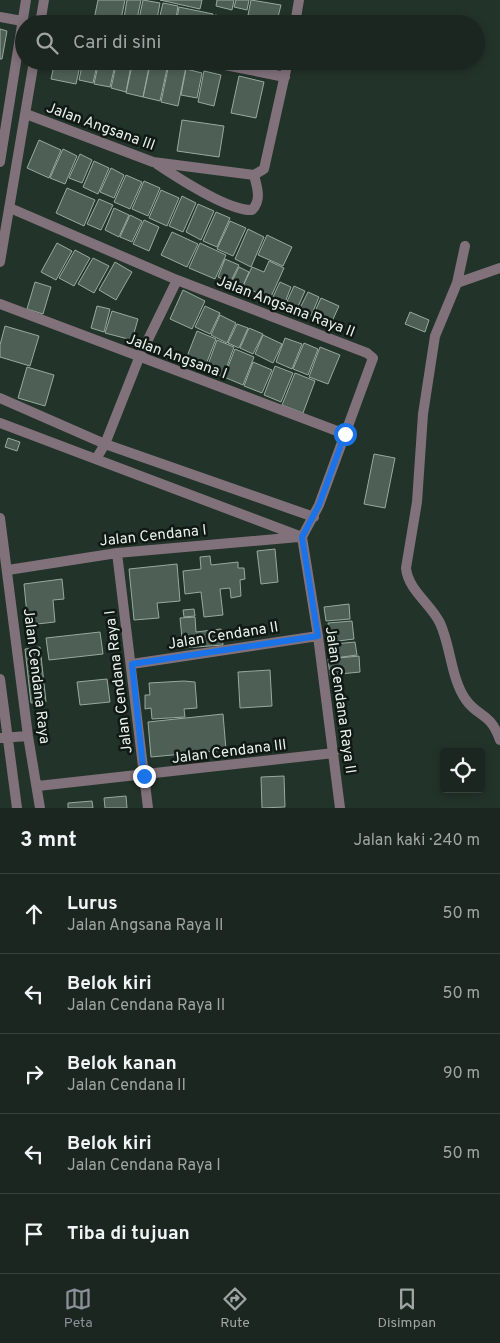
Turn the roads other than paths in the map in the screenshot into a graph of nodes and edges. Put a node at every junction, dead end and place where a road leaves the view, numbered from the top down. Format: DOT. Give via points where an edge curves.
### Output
graph roads {
  1 [pos="26,0"];
  2 [pos="44,0"];
  3 [pos="299,0"];
  4 [pos="23,15"];
  5 [pos="42,15"];
  6 [pos="296,15"];
  7 [pos="0,17"];
  8 [pos="15,20"];
  9 [pos="15,56"];
  10 [pos="33,70"];
  11 [pos="250,70"];
  12 [pos="286,70"];
  13 [pos="285,77"];
  14 [pos="4,110"];
  15 [pos="26,114"];
  16 [pos="0,162"];
  17 [pos="153,162"];
  18 [pos="254,175"];
  19 [pos="10,208"];
  20 [pos="465,246"];
  21 [pos="0,262"];
  22 [pos="500,268"];
  23 [pos="177,280"];
  24 [pos="457,283"];
  25 [pos="0,304"];
  26 [pos="139,358"];
  27 [pos="0,398"];
  28 [pos="0,423"];
  29 [pos="345,434"];
  30 [pos="105,444"];
  31 [pos="96,459"];
  32 [pos="314,517"];
  33 [pos="0,518"];
  34 [pos="302,537"];
  35 [pos="118,553"];
  36 [pos="8,570"];
  37 [pos="318,636"];
  38 [pos="132,664"];
  39 [pos="0,679"];
  40 [pos="28,736"];
  41 [pos="4,738"];
  42 [pos="500,740"];
  43 [pos="334,753"];
  44 [pos="144,776"];
  45 [pos="38,786"];
  46 [pos="18,808"];
  47 [pos="40,808"];
  48 [pos="148,808"];
  49 [pos="340,808"];
  1 -- 4 [label="street"];
  2 -- 5 [label="street"];
  3 -- 6 [label="street"];
  7 -- 8 [label="street"];
  9 -- 14 [label="street"];
  10 -- 15 [label="street"];
  11 -- 13 [label="street"];
  12 -- 13 [label="street"];
  13 -- 18 [label="street" via="264,169"];
  14 -- 16 [label="street"];
  15 -- 17 [label="street, Jalan Angsana III"];
  15 -- 19 [label="street"];
  17 -- 18 [label="street, Jalan Angsana III"];
  17 -- 18 [label="street" via="182,181 235,208 246,210 252,210 259,195"];
  19 -- 21 [label="street"];
  19 -- 23 [label="street, Jalan Angsana Raya II"];
  20 -- 24 [label="street"];
  22 -- 24 [label="street"];
  23 -- 26 [label="street"];
  23 -- 29 [label="street, Jalan Angsana Raya II" via="374,358"];
  24 -- 42 [label="street" via="435,336 423,414 417,502 407,576 440,623 462,694 490,721"];
  25 -- 26 [label="street, Jalan Angsana I"];
  26 -- 29 [label="street, Jalan Angsana I"];
  26 -- 30 [label="street"];
  27 -- 30 [label="street"];
  28 -- 31 [label="street"];
  29 -- 32 [label="street, Jalan Angsana Raya II"];
  30 -- 31 [label="street"];
  30 -- 32 [label="street"];
  31 -- 34 [label="street"];
  32 -- 34 [label="street, Jalan Angsana Raya II"];
  33 -- 36 [label="street, Jalan Cendana Raya"];
  34 -- 35 [label="street, Jalan Cendana I"];
  34 -- 37 [label="street, Jalan Cendana Raya II"];
  35 -- 36 [label="street, Jalan Cendana I"];
  35 -- 38 [label="street, Jalan Cendana Raya I"];
  36 -- 40 [label="street, Jalan Cendana Raya"];
  37 -- 38 [label="street, Jalan Cendana II"];
  37 -- 43 [label="street, Jalan Cendana Raya II"];
  38 -- 44 [label="street, Jalan Cendana Raya I"];
  39 -- 41 [label="street"];
  40 -- 41 [label="street"];
  40 -- 45 [label="street, Jalan Cendana Raya"];
  41 -- 46 [label="street"];
  43 -- 44 [label="street, Jalan Cendana III"];
  43 -- 49 [label="street, Jalan Cendana Raya II"];
  44 -- 45 [label="street, Jalan Cendana III"];
  44 -- 48 [label="street, Jalan Cendana Raya I"];
  45 -- 47 [label="street, Jalan Cendana Raya"];
}
